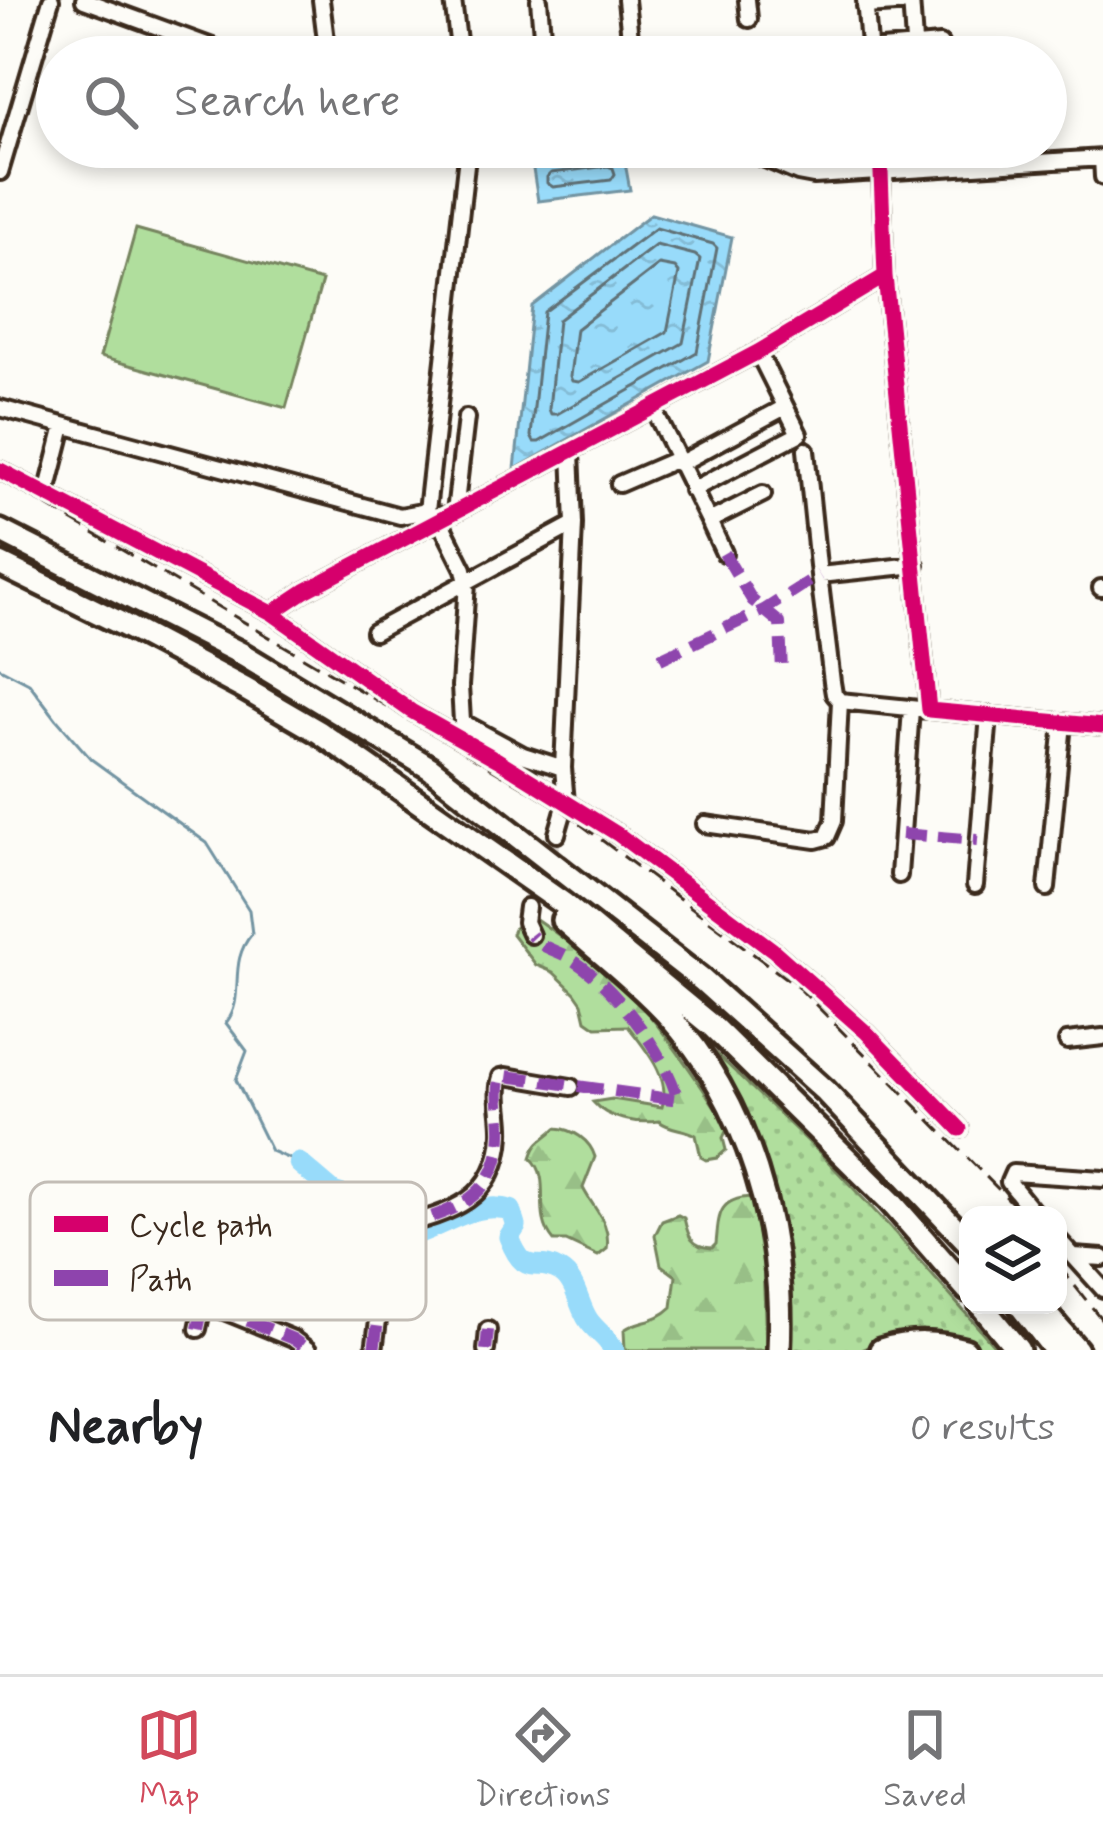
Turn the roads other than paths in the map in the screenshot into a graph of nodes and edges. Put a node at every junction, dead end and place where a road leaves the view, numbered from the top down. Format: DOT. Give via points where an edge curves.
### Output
graph roads {
  1 [pos="51,0"];
  2 [pos="83,0"];
  3 [pos="321,0"];
  4 [pos="453,0"];
  5 [pos="538,0"];
  6 [pos="626,0"];
  7 [pos="747,0"];
  8 [pos="911,1"];
  9 [pos="865,3"];
  10 [pos="749,19"];
  11 [pos="40,36"];
  12 [pos="182,36"];
  13 [pos="325,36"];
  14 [pos="457,36"];
  15 [pos="542,36"];
  16 [pos="630,36"];
  17 [pos="868,36"];
  18 [pos="913,36"];
  19 [pos="36,51"];
  20 [pos="1102,158"];
  21 [pos="1067,160"];
  22 [pos="466,168"];
  23 [pos="788,168"];
  24 [pos="882,168"];
  25 [pos="955,168"];
  26 [pos="0,172"];
  27 [pos="882,173"];
  28 [pos="1103,177"];
  29 [pos="884,276"];
  30 [pos="758,352"];
  31 [pos="785,407"];
  32 [pos="0,408"];
  33 [pos="653,408"];
  34 [pos="466,418"];
  35 [pos="64,425"];
  36 [pos="806,450"];
  37 [pos="572,452"];
  38 [pos="678,462"];
  39 [pos="0,470"];
  40 [pos="619,484"];
  41 [pos="692,490"];
  42 [pos="46,493"];
  43 [pos="763,494"];
  44 [pos="441,514"];
  45 [pos="709,521"];
  46 [pos="574,524"];
  47 [pos="0,531"];
  48 [pos="724,553"];
  49 [pos="0,565"];
  50 [pos="916,565"];
  51 [pos="819,575"];
  52 [pos="467,583"];
  53 [pos="272,613"];
  54 [pos="374,632"];
  55 [pos="840,701"];
  56 [pos="911,709"];
  57 [pos="929,710"];
  58 [pos="988,715"];
  59 [pos="1063,723"];
  60 [pos="1103,725"];
  61 [pos="563,768"];
  62 [pos="566,803"];
  63 [pos="705,824"];
  64 [pos="557,834"];
  65 [pos="480,846"];
  66 [pos="899,875"];
  67 [pos="975,885"];
  68 [pos="1047,888"];
  69 [pos="527,907"];
  70 [pos="531,935"];
  71 [pos="1103,1037"];
  72 [pos="1067,1041"];
  73 [pos="571,1087"];
  74 [pos="960,1129"];
  75 [pos="1103,1180"];
  76 [pos="1029,1206"];
  77 [pos="426,1219"];
  78 [pos="959,1230"];
  79 [pos="1067,1249"];
  80 [pos="1074,1256"];
  81 [pos="1103,1258"];
  82 [pos="959,1280"];
  83 [pos="1103,1289"];
  84 [pos="988,1314"];
  85 [pos="1027,1314"];
  86 [pos="1046,1314"];
  87 [pos="200,1320"];
  88 [pos="247,1320"];
  89 [pos="379,1320"];
  90 [pos="198,1329"];
  91 [pos="488,1330"];
  92 [pos="308,1350"];
  93 [pos="374,1350"];
  94 [pos="486,1350"];
  95 [pos="779,1350"];
  96 [pos="881,1350"];
  97 [pos="965,1350"];
  98 [pos="1018,1350"];
  99 [pos="1055,1350"];
  100 [pos="1077,1350"];
  1 -- 11 [label="street"];
  2 -- 12 [label="street"];
  3 -- 13 [label="street"];
  4 -- 14 [label="street"];
  5 -- 15 [label="street"];
  6 -- 16 [label="street"];
  7 -- 10 [label="street"];
  8 -- 9 [label="street"];
  8 -- 18 [label="street"];
  9 -- 17 [label="street"];
  19 -- 26 [label="street"];
  20 -- 21 [label="street"];
  20 -- 28 [label="street"];
  22 -- 44 [label="street"];
  23 -- 27 [label="street" via="814,176"];
  24 -- 27 [label="street"];
  25 -- 27 [label="street"];
  27 -- 29 [label="street"];
  29 -- 30 [label="street"];
  29 -- 50 [label="street"];
  30 -- 31 [label="street"];
  30 -- 33 [label="street"];
  31 -- 38 [label="street"];
  31 -- 41 [label="street" via="800,434"];
  32 -- 35 [label="street"];
  33 -- 37 [label="street"];
  33 -- 38 [label="street"];
  34 -- 44 [label="street"];
  35 -- 42 [label="street"];
  35 -- 44 [label="street" via="400,516"];
  36 -- 51 [label="street"];
  37 -- 44 [label="street"];
  37 -- 46 [label="street"];
  38 -- 40 [label="street"];
  38 -- 41 [label="street"];
  39 -- 42 [label="street"];
  41 -- 45 [label="street"];
  42 -- 53 [label="street"];
  43 -- 45 [label="street"];
  44 -- 52 [label="street"];
  44 -- 53 [label="street"];
  45 -- 48 [label="street"];
  46 -- 52 [label="street"];
  46 -- 61 [label="street"];
  47 -- 78 [label="highway" via="240,653 430,768 702,980 825,1091"];
  49 -- 65 [label="highway" via="245,688"];
  50 -- 51 [label="street"];
  50 -- 57 [label="street"];
  51 -- 55 [label="street"];
  52 -- 54 [label="street"];
  52 -- 61 [label="street" via="461,722"];
  53 -- 62 [label="street" via="392,698"];
  55 -- 56 [label="street"];
  55 -- 63 [label="street" via="827,837"];
  56 -- 57 [label="street"];
  56 -- 66 [label="street"];
  57 -- 58 [label="street"];
  58 -- 59 [label="street"];
  58 -- 67 [label="street"];
  59 -- 60 [label="street"];
  59 -- 68 [label="street"];
  61 -- 62 [label="street"];
  62 -- 64 [label="street"];
  62 -- 74 [label="street" via="773,950"];
  65 -- 82 [label="highway" via="713,1027"];
  65 -- 95 [label="highway" via="664,1010 712,1073 762,1189"];
  69 -- 70 [label="street"];
  71 -- 72 [label="street"];
  73 -- 77 [label="street" via="502,1077 492,1173 473,1196"];
  75 -- 76 [label="street" via="1012,1173 1009,1182"];
  79 -- 80 [label="street"];
  80 -- 81 [label="street"];
  80 -- 83 [label="street"];
  84 -- 98 [label="highway"];
  85 -- 99 [label="highway"];
  86 -- 100 [label="highway"];
  87 -- 90 [label="street"];
  88 -- 92 [label="street"];
  89 -- 93 [label="street"];
  91 -- 94 [label="street"];
  96 -- 97 [label="highway" via="918,1342"];
}
